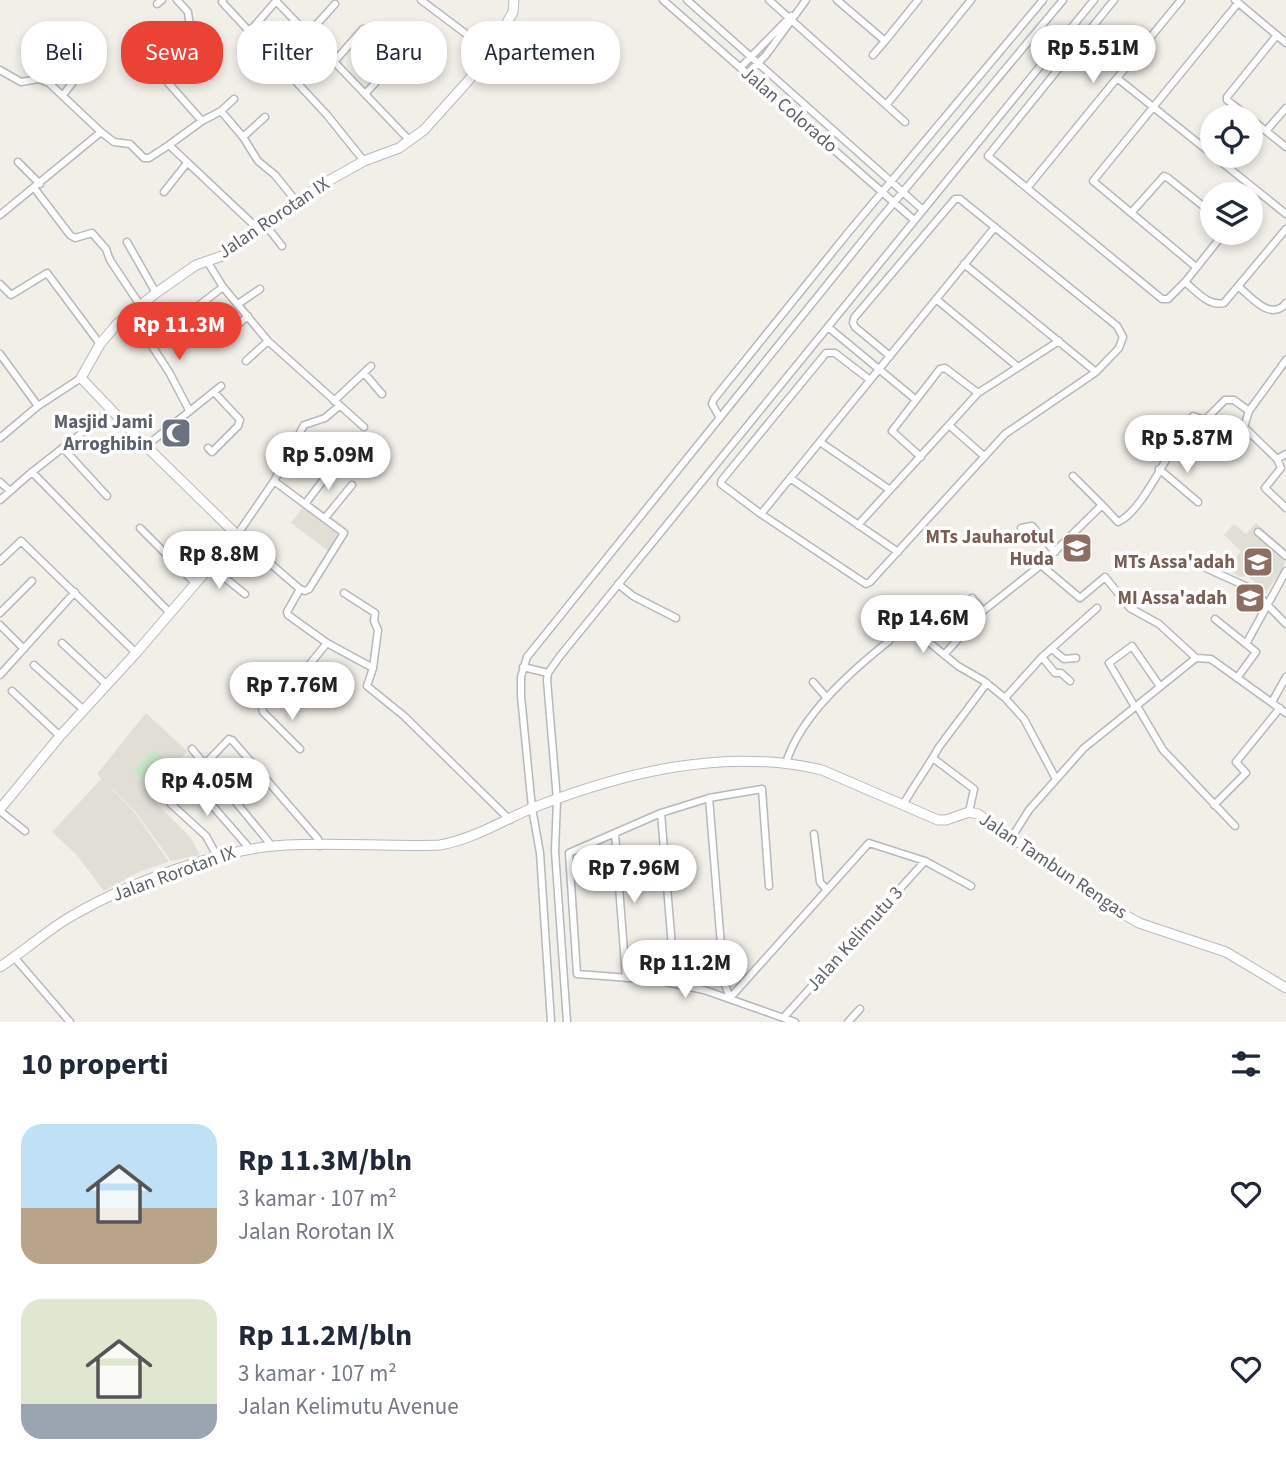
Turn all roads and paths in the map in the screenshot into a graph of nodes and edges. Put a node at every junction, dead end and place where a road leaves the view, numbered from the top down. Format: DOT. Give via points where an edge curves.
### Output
graph roads {
  1 [pos="177,0"];
  2 [pos="421,0"];
  3 [pos="514,0"];
  4 [pos="663,0"];
  5 [pos="687,0"];
  6 [pos="769,0"];
  7 [pos="806,0"];
  8 [pos="918,0"];
  9 [pos="971,0"];
  10 [pos="1043,0"];
  11 [pos="1063,0"];
  12 [pos="1094,0"];
  13 [pos="1114,0"];
  14 [pos="1181,0"];
  15 [pos="222,1"];
  16 [pos="276,1"];
  17 [pos="839,1"];
  18 [pos="1236,1"];
  19 [pos="335,4"];
  20 [pos="792,17"];
  21 [pos="189,20"];
  22 [pos="1027,20"];
  23 [pos="241,21"];
  24 [pos="259,21"];
  25 [pos="295,21"];
  26 [pos="320,21"];
  27 [pos="508,21"];
  28 [pos="461,30"];
  29 [pos="1038,30"];
  30 [pos="1277,35"];
  31 [pos="885,41"];
  32 [pos="351,43"];
  33 [pos="1286,43"];
  34 [pos="873,55"];
  35 [pos="750,56"];
  36 [pos="337,59"];
  37 [pos="759,64"];
  38 [pos="337,65"];
  39 [pos="741,67"];
  40 [pos="0,71"];
  41 [pos="748,73"];
  42 [pos="771,74"];
  43 [pos="1117,78"];
  44 [pos="72,84"];
  45 [pos="169,84"];
  46 [pos="299,84"];
  47 [pos="374,84"];
  48 [pos="464,84"];
  49 [pos="762,85"];
  50 [pos="365,94"];
  51 [pos="63,95"];
  52 [pos="234,99"];
  53 [pos="887,104"];
  54 [pos="1233,105"];
  55 [pos="1153,106"];
  56 [pos="1286,108"];
  57 [pos="221,111"];
  58 [pos="265,117"];
  59 [pos="202,121"];
  60 [pos="905,122"];
  61 [pos="1263,129"];
  62 [pos="1266,131"];
  63 [pos="101,132"];
  64 [pos="243,137"];
  65 [pos="410,141"];
  66 [pos="1200,144"];
  67 [pos="169,145"];
  68 [pos="1286,147"];
  69 [pos="364,161"];
  70 [pos="18,162"];
  71 [pos="187,163"];
  72 [pos="1229,168"];
  73 [pos="892,182"];
  74 [pos="37,186"];
  75 [pos="1027,188"];
  76 [pos="163,192"];
  77 [pos="883,192"];
  78 [pos="905,194"];
  79 [pos="296,201"];
  80 [pos="1200,203"];
  81 [pos="896,204"];
  82 [pos="923,210"];
  83 [pos="1131,213"];
  84 [pos="1286,214"];
  85 [pos="0,215"];
  86 [pos="915,220"];
  87 [pos="261,226"];
  88 [pos="995,227"];
  89 [pos="1286,229"];
  90 [pos="127,242"];
  91 [pos="1214,245"];
  92 [pos="282,246"];
  93 [pos="207,261"];
  94 [pos="964,264"];
  95 [pos="1196,267"];
  96 [pos="1185,282"];
  97 [pos="0,284"];
  98 [pos="1238,286"];
  99 [pos="223,288"];
  100 [pos="260,289"];
  101 [pos="156,293"];
  102 [pos="936,299"];
  103 [pos="1286,303"];
  104 [pos="238,304"];
  105 [pos="140,305"];
  106 [pos="788,307"];
  107 [pos="248,316"];
  108 [pos="801,317"];
  109 [pos="828,327"];
  110 [pos="155,333"];
  111 [pos="225,335"];
  112 [pos="268,341"];
  113 [pos="1059,341"];
  114 [pos="100,344"];
  115 [pos="0,354"];
  116 [pos="890,356"];
  117 [pos="1286,360"];
  118 [pos="247,361"];
  119 [pos="7,365"];
  120 [pos="371,366"];
  121 [pos="1018,367"];
  122 [pos="879,369"];
  123 [pos="0,370"];
  124 [pos="1096,372"];
  125 [pos="364,373"];
  126 [pos="81,378"];
  127 [pos="870,380"];
  128 [pos="220,386"];
  129 [pos="214,392"];
  130 [pos="978,393"];
  131 [pos="382,394"];
  132 [pos="915,399"];
  133 [pos="336,403"];
  134 [pos="38,406"];
  135 [pos="111,410"];
  136 [pos="189,410"];
  137 [pos="1249,411"];
  138 [pos="720,418"];
  139 [pos="950,426"];
  140 [pos="364,427"];
  141 [pos="0,438"];
  142 [pos="820,442"];
  143 [pos="146,446"];
  144 [pos="63,447"];
  145 [pos="208,448"];
  146 [pos="1286,454"];
  147 [pos="984,456"];
  148 [pos="921,457"];
  149 [pos="1277,459"];
  150 [pos="1159,469"];
  151 [pos="331,470"];
  152 [pos="32,472"];
  153 [pos="1073,476"];
  154 [pos="790,478"];
  155 [pos="274,481"];
  156 [pos="0,482"];
  157 [pos="352,485"];
  158 [pos="13,489"];
  159 [pos="890,490"];
  160 [pos="107,496"];
  161 [pos="0,500"];
  162 [pos="1198,502"];
  163 [pos="305,504"];
  164 [pos="1102,505"];
  165 [pos="1286,508"];
  166 [pos="761,514"];
  167 [pos="325,518"];
  168 [pos="858,525"];
  169 [pos="140,528"];
  170 [pos="1021,528"];
  171 [pos="1258,532"];
  172 [pos="237,535"];
  173 [pos="898,552"];
  174 [pos="1055,552"];
  175 [pos="1286,556"];
  176 [pos="1188,560"];
  177 [pos="0,561"];
  178 [pos="1041,565"];
  179 [pos="210,566"];
  180 [pos="1286,571"];
  181 [pos="32,581"];
  182 [pos="195,583"];
  183 [pos="618,584"];
  184 [pos="300,589"];
  185 [pos="75,592"];
  186 [pos="344,593"];
  187 [pos="245,594"];
  188 [pos="972,598"];
  189 [pos="1267,604"];
  190 [pos="1097,608"];
  191 [pos="983,611"];
  192 [pos="169,612"];
  193 [pos="0,614"];
  194 [pos="676,618"];
  195 [pos="1215,619"];
  196 [pos="1286,624"];
  197 [pos="0,625"];
  198 [pos="62,643"];
  199 [pos="327,643"];
  200 [pos="1246,644"];
  201 [pos="24,649"];
  202 [pos="1052,649"];
  203 [pos="136,653"];
  204 [pos="944,655"];
  205 [pos="1042,657"];
  206 [pos="1076,658"];
  207 [pos="1195,658"];
  208 [pos="34,665"];
  209 [pos="523,667"];
  210 [pos="373,668"];
  211 [pos="548,673"];
  212 [pos="0,675"];
  213 [pos="1286,677"];
  214 [pos="1237,678"];
  215 [pos="1070,681"];
  216 [pos="813,682"];
  217 [pos="987,683"];
  218 [pos="107,685"];
  219 [pos="1159,685"];
  220 [pos="12,691"];
  221 [pos="827,698"];
  222 [pos="1005,698"];
  223 [pos="1272,702"];
  224 [pos="1136,706"];
  225 [pos="84,710"];
  226 [pos="1283,711"];
  227 [pos="60,736"];
  228 [pos="192,748"];
  229 [pos="300,749"];
  230 [pos="934,759"];
  231 [pos="787,760"];
  232 [pos="205,764"];
  233 [pos="1056,779"];
  234 [pos="204,796"];
  235 [pos="709,798"];
  236 [pos="556,800"];
  237 [pos="171,804"];
  238 [pos="1214,805"];
  239 [pos="903,806"];
  240 [pos="532,808"];
  241 [pos="0,810"];
  242 [pos="969,812"];
  243 [pos="661,813"];
  244 [pos="508,818"];
  245 [pos="1235,825"];
  246 [pos="25,831"];
  247 [pos="1016,831"];
  248 [pos="615,834"];
  249 [pos="814,834"];
  250 [pos="319,842"];
  251 [pos="452,843"];
  252 [pos="272,846"];
  253 [pos="250,849"];
  254 [pos="555,851"];
  255 [pos="540,853"];
  256 [pos="217,856"];
  257 [pos="925,861"];
  258 [pos="769,886"];
  259 [pos="971,886"];
  260 [pos="827,890"];
  261 [pos="14,957"];
  262 [pos="0,967"];
  263 [pos="626,978"];
  264 [pos="675,984"];
  265 [pos="1286,988"];
  266 [pos="860,1009"];
  267 [pos="784,1017"];
  268 [pos="70,1022"];
  269 [pos="551,1022"];
  270 [pos="567,1022"];
  271 [pos="795,1022"];
  272 [pos="848,1022"];
  1 -- 21 [label="street"];
  2 -- 28 [label="street"];
  3 -- 27 [label="street, Jalan Rorotan IX"];
  4 -- 39 [label="street, Jalan Colorado"];
  5 -- 35 [label="street, Jalan Colorado"];
  6 -- 20 [label="street"];
  7 -- 20 [label="street"];
  8 -- 31 [label="street"];
  9 -- 53 [label="street"];
  10 -- 22 [label="street"];
  11 -- 29 [label="street"];
  12 -- 82 [label="street"];
  13 -- 75 [label="street" via="988,155"];
  14 -- 43 [label="street"];
  15 -- 23 [label="street"];
  16 -- 24 [label="street"];
  16 -- 25 [label="street"];
  17 -- 31 [label="street"];
  18 -- 30 [label="street"];
  18 -- 55 [label="street"];
  19 -- 26 [label="street"];
  20 -- 35 [label="street"];
  20 -- 37 [label="street"];
  20 -- 53 [label="street"];
  22 -- 29 [label="street"];
  22 -- 73 [label="street"];
  29 -- 78 [label="street"];
  30 -- 33 [label="street"];
  30 -- 54 [label="street" via="1227,97"];
  31 -- 34 [label="street"];
  32 -- 36 [label="street"];
  35 -- 37 [label="street, Jalan Colorado"];
  35 -- 39 [label="street"];
  37 -- 41 [label="street"];
  37 -- 42 [label="street, Jalan Colorado"];
  38 -- 50 [label="street"];
  39 -- 41 [label="street, Jalan Colorado"];
  40 -- 51 [label="street" via="21,82 42,80"];
  41 -- 49 [label="street, Jalan Colorado"];
  42 -- 49 [label="street"];
  42 -- 73 [label="street, Jalan Colorado"];
  43 -- 55 [label="street"];
  43 -- 75 [label="street"];
  44 -- 51 [label="street"];
  45 -- 59 [label="street"];
  46 -- 69 [label="street"];
  47 -- 50 [label="street"];
  48 -- 65 [label="street, Jalan Rorotan IX"];
  49 -- 77 [label="street, Jalan Colorado"];
  50 -- 65 [label="street"];
  51 -- 63 [label="street"];
  52 -- 57 [label="street"];
  53 -- 60 [label="street"];
  55 -- 66 [label="street"];
  55 -- 83 [label="street" via="1093,181"];
  56 -- 62 [label="street"];
  57 -- 59 [label="street"];
  57 -- 64 [label="street"];
  58 -- 64 [label="street"];
  59 -- 67 [label="street"];
  61 -- 62 [label="street"];
  62 -- 68 [label="street"];
  63 -- 67 [label="street" via="114,142 130,144 145,158"];
  63 -- 74 [label="street"];
  64 -- 79 [label="street" via="258,162"];
  65 -- 69 [label="street, Jalan Rorotan IX"];
  67 -- 71 [label="street"];
  69 -- 79 [label="street, Jalan Rorotan IX"];
  70 -- 74 [label="street"];
  71 -- 76 [label="street"];
  71 -- 87 [label="street"];
  72 -- 84 [label="street"];
  73 -- 77 [label="street"];
  73 -- 78 [label="street, Jalan Colorado"];
  74 -- 85 [label="street"];
  74 -- 105 [label="street" via="70,235 92,233 103,244"];
  75 -- 96 [label="street" via="1162,299 1168,299"];
  77 -- 81 [label="street, Jalan Colorado"];
  77 -- 106 [label="street"];
  78 -- 81 [label="street"];
  78 -- 82 [label="street, Jalan Colorado"];
  79 -- 87 [label="street, Jalan Rorotan IX"];
  80 -- 83 [label="street" via="1164,176"];
  81 -- 86 [label="street, Jalan Colorado"];
  81 -- 108 [label="street"];
  82 -- 86 [label="street"];
  83 -- 95 [label="street"];
  86 -- 109 [label="street"];
  87 -- 92 [label="street"];
  87 -- 93 [label="street, Jalan Rorotan IX" via="225,255"];
  88 -- 94 [label="street"];
  88 -- 116 [label="street" via="960,199 952,200 855,318 855,327"];
  88 -- 124 [label="street" via="1122,332 1119,348"];
  89 -- 98 [label="street"];
  90 -- 101 [label="street"];
  91 -- 95 [label="street"];
  93 -- 99 [label="street"];
  93 -- 101 [label="street, Jalan Rorotan IX"];
  94 -- 102 [label="street"];
  94 -- 113 [label="street"];
  95 -- 96 [label="street"];
  96 -- 98 [label="street" via="1217,305"];
  97 -- 114 [label="street" via="11,295 47,273"];
  98 -- 103 [label="street" via="1266,309 1282,309"];
  99 -- 104 [label="street"];
  99 -- 110 [label="street"];
  100 -- 104 [label="street"];
  101 -- 105 [label="street, Jalan Rorotan IX"];
  102 -- 116 [label="street"];
  102 -- 121 [label="street"];
  104 -- 107 [label="street"];
  105 -- 110 [label="street"];
  105 -- 114 [label="street, Jalan Rorotan IX"];
  106 -- 108 [label="street"];
  106 -- 138 [label="street" via="714,399"];
  107 -- 111 [label="street"];
  107 -- 112 [label="street"];
  108 -- 138 [label="street"];
  109 -- 122 [label="street"];
  109 -- 183 [label="street"];
  110 -- 136 [label="street" via="150,343"];
  112 -- 118 [label="street"];
  112 -- 133 [label="street"];
  113 -- 121 [label="street"];
  113 -- 124 [label="street"];
  114 -- 126 [label="street, Jalan Rorotan IX"];
  115 -- 119 [label="street"];
  116 -- 122 [label="street"];
  117 -- 137 [label="street"];
  119 -- 123 [label="street"];
  119 -- 134 [label="street"];
  120 -- 125 [label="street"];
  121 -- 130 [label="street"];
  122 -- 127 [label="street"];
  122 -- 132 [label="street"];
  124 -- 147 [label="street" via="1023,419"];
  125 -- 131 [label="street"];
  125 -- 133 [label="street"];
  126 -- 134 [label="street"];
  126 -- 135 [label="street"];
  127 -- 142 [label="street"];
  127 -- 166 [label="street" via="835,354 826,353 722,480 723,488"];
  128 -- 129 [label="street"];
  129 -- 136 [label="street"];
  129 -- 145 [label="street" via="240,419 212,452"];
  130 -- 132 [label="street" via="942,368"];
  130 -- 139 [label="street"];
  132 -- 148 [label="street" via="892,430"];
  133 -- 140 [label="street"];
  133 -- 155 [label="street" via="325,418 304,425"];
  134 -- 141 [label="street"];
  135 -- 143 [label="street"];
  135 -- 144 [label="street"];
  136 -- 143 [label="street"];
  137 -- 149 [label="street" via="1244,427"];
  137 -- 150 [label="street" via="1229,398 1205,420 1194,416"];
  138 -- 209 [label="street"];
  139 -- 147 [label="street"];
  139 -- 148 [label="street"];
  142 -- 154 [label="street"];
  142 -- 159 [label="street"];
  143 -- 172 [label="street"];
  144 -- 152 [label="street"];
  144 -- 160 [label="street"];
  146 -- 149 [label="street"];
  147 -- 173 [label="street"];
  148 -- 159 [label="street"];
  149 -- 165 [label="street" via="1281,468 1265,488"];
  150 -- 162 [label="street"];
  150 -- 164 [label="street" via="1144,496 1121,521"];
  151 -- 163 [label="street"];
  152 -- 158 [label="street"];
  152 -- 192 [label="street"];
  153 -- 164 [label="street"];
  154 -- 166 [label="street"];
  154 -- 168 [label="street"];
  155 -- 163 [label="street"];
  155 -- 172 [label="street"];
  156 -- 158 [label="street"];
  157 -- 167 [label="street"];
  158 -- 161 [label="street"];
  159 -- 168 [label="street"];
  163 -- 167 [label="street"];
  164 -- 174 [label="street"];
  166 -- 173 [label="street" via="866,584"];
  167 -- 184 [label="street" via="345,534 307,591"];
  168 -- 173 [label="street"];
  169 -- 182 [label="street"];
  170 -- 174 [label="street" via="1032,526"];
  171 -- 175 [label="street"];
  172 -- 179 [label="street"];
  172 -- 184 [label="street"];
  174 -- 178 [label="street"];
  176 -- 189 [label="street" via="1252,589"];
  177 -- 185 [label="street" via="23,542"];
  178 -- 191 [label="street"];
  178 -- 207 [label="street" via="1080,598 1105,577 1130,608 1159,624"];
  179 -- 182 [label="street"];
  179 -- 187 [label="street"];
  180 -- 189 [label="street"];
  181 -- 193 [label="street"];
  182 -- 192 [label="street"];
  183 -- 194 [label="street"];
  183 -- 211 [label="street"];
  184 -- 199 [label="street" via="288,615"];
  185 -- 201 [label="street"];
  185 -- 203 [label="street"];
  186 -- 210 [label="street" via="375,613 378,630"];
  188 -- 191 [label="street"];
  189 -- 196 [label="street"];
  189 -- 200 [label="street"];
  190 -- 202 [label="street"];
  191 -- 204 [label="street"];
  192 -- 203 [label="street"];
  195 -- 200 [label="street"];
  197 -- 201 [label="street"];
  198 -- 218 [label="street"];
  199 -- 210 [label="street"];
  199 -- 229 [label="street" via="287,692 262,708"];
  200 -- 214 [label="street" via="1256,654"];
  201 -- 212 [label="street"];
  202 -- 205 [label="street"];
  202 -- 206 [label="street" via="1064,659"];
  203 -- 218 [label="street"];
  204 -- 217 [label="street"];
  204 -- 221 [label="street" via="902,621 884,633 889,641"];
  205 -- 215 [label="street" via="1055,673"];
  205 -- 222 [label="street"];
  207 -- 214 [label="street" via="1211,659"];
  207 -- 219 [label="street"];
  208 -- 225 [label="street"];
  209 -- 211 [label="street"];
  209 -- 240 [label="street" via="521,696"];
  210 -- 244 [label="street" via="367,686"];
  211 -- 236 [label="street"];
  213 -- 223 [label="street"];
  214 -- 223 [label="street"];
  216 -- 221 [label="street"];
  217 -- 222 [label="street"];
  217 -- 230 [label="street"];
  218 -- 225 [label="street"];
  219 -- 224 [label="street"];
  219 -- 224 [label="street" via="1132,646 1109,663"];
  220 -- 227 [label="street"];
  221 -- 231 [label="street" via="794,741"];
  222 -- 233 [label="street" via="1024,719"];
  223 -- 226 [label="street"];
  224 -- 233 [label="street" via="1092,741"];
  224 -- 238 [label="street" via="1163,750"];
  225 -- 227 [label="street"];
  226 -- 238 [label="street" via="1236,762 1245,773"];
  227 -- 241 [label="street"];
  228 -- 232 [label="street"];
  230 -- 239 [label="street"];
  230 -- 242 [label="street" via="974,789"];
  231 -- 236 [label="street, Jalan Tambun Rengas" via="673,767"];
  231 -- 239 [label="street, Jalan Tambun Rengas" via="839,776"];
  232 -- 250 [label="street" via="232,740"];
  232 -- 252 [label="street"];
  233 -- 247 [label="street"];
  234 -- 253 [label="street"];
  235 -- 243 [label="street"];
  235 -- 258 [label="street" via="762,789"];
  235 -- 260 [label="street" via="724,982 730,998"];
  236 -- 240 [label="street, Jalan Tambun Rengas"];
  236 -- 254 [label="street"];
  237 -- 256 [label="street" via="206,836"];
  238 -- 245 [label="street"];
  239 -- 242 [label="street, Jalan Tambun Rengas" via="941,820"];
  240 -- 244 [label="street, Jalan Tambun Rengas"];
  240 -- 255 [label="street"];
  241 -- 246 [label="street"];
  242 -- 247 [label="street, Jalan Tambun Rengas"];
  243 -- 248 [label="street"];
  243 -- 264 [label="street"];
  244 -- 251 [label="street, Jalan Tambun Rengas"];
  247 -- 265 [label="street, Jalan Tambun Rengas" via="1118,911 1139,923 1226,952"];
  248 -- 263 [label="street"];
  248 -- 263 [label="street" via="569,853 577,974"];
  249 -- 260 [label="street" via="820,882"];
  250 -- 251 [label="street, Jalan Rorotan IX"];
  250 -- 252 [label="street, Jalan Rorotan IX"];
  252 -- 253 [label="street, Jalan Rorotan IX"];
  253 -- 256 [label="street, Jalan Rorotan IX"];
  254 -- 255 [label="street"];
  254 -- 270 [label="street"];
  255 -- 269 [label="street"];
  256 -- 261 [label="street, Jalan Rorotan IX" via="102,900"];
  257 -- 259 [label="street"];
  257 -- 260 [label="street" via="869,844"];
  257 -- 267 [label="street, Jalan Kelimutu 3"];
  261 -- 262 [label="street, Jalan Rorotan IX"];
  261 -- 268 [label="street"];
  263 -- 264 [label="street"];
  264 -- 267 [label="street"];
  266 -- 272 [label="street"];
  267 -- 271 [label="street"];
}
